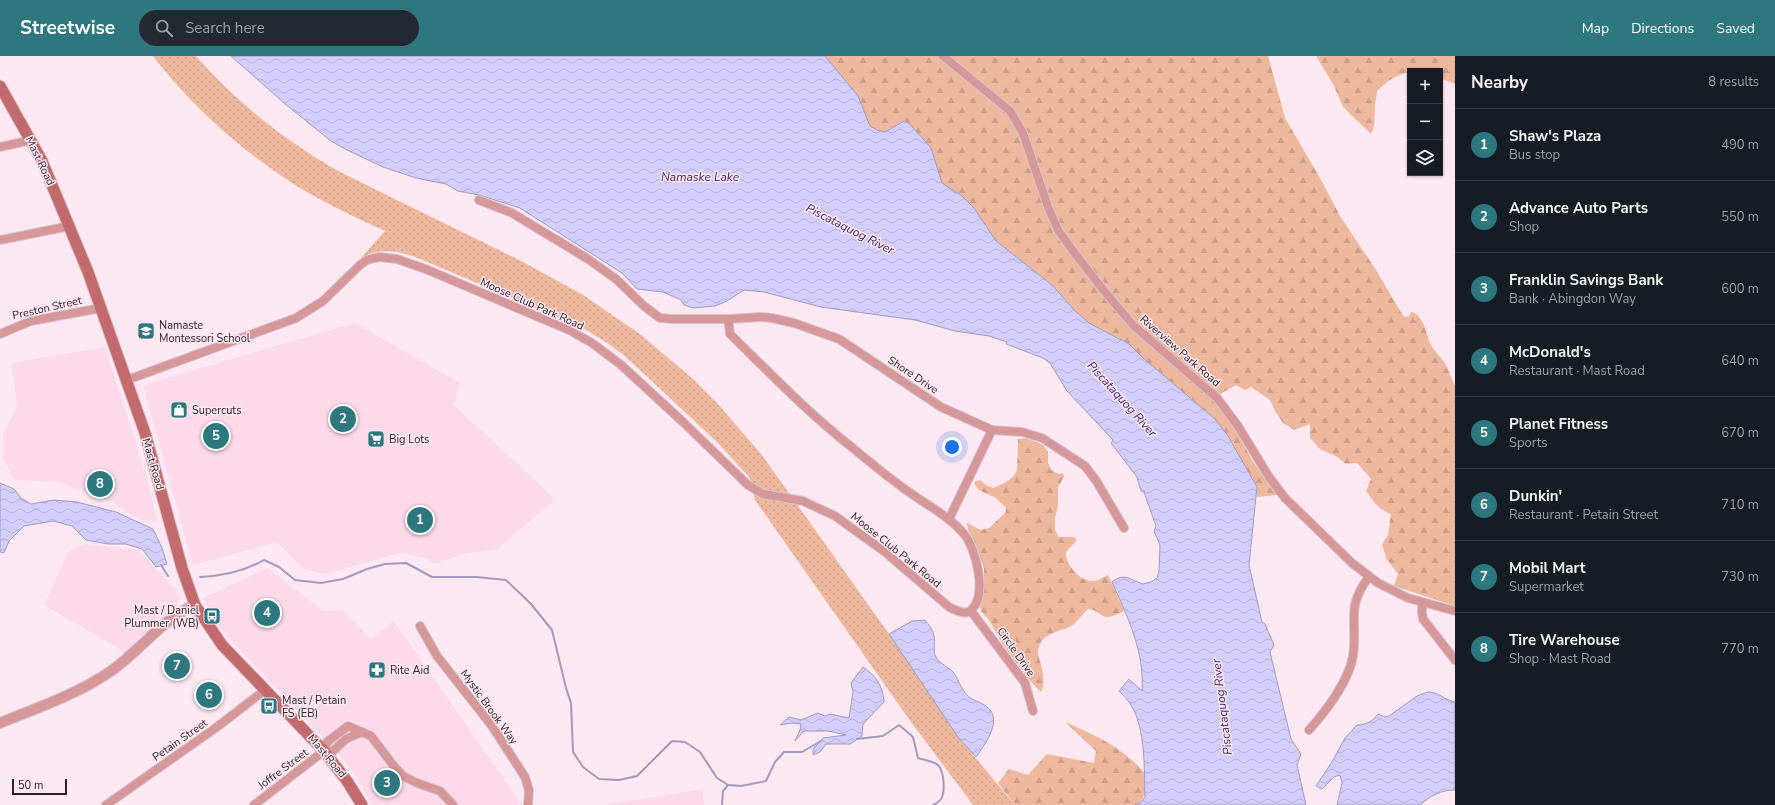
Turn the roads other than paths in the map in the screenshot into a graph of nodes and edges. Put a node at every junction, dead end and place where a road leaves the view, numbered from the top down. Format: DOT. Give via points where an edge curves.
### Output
graph roads {
  1 [pos="943,56"];
  2 [pos="0,86"];
  3 [pos="31,140"];
  4 [pos="0,147"];
  5 [pos="479,200"];
  6 [pos="70,226"];
  7 [pos="0,240"];
  8 [pos="101,308"];
  9 [pos="728,319"];
  10 [pos="0,334"];
  11 [pos="127,380"];
  12 [pos="992,430"];
  13 [pos="949,519"];
  14 [pos="1124,528"];
  15 [pos="1369,577"];
  16 [pos="1422,602"];
  17 [pos="195,605"];
  18 [pos="971,611"];
  19 [pos="1455,611"];
  20 [pos="420,626"];
  21 [pos="1455,660"];
  22 [pos="265,690"];
  23 [pos="1033,711"];
  24 [pos="0,723"];
  25 [pos="1309,730"];
  26 [pos="362,732"];
  27 [pos="324,751"];
  28 [pos="106,805"];
  29 [pos="254,805"];
  30 [pos="362,805"];
  31 [pos="453,805"];
  32 [pos="528,805"];
  1 -- 15 [label="street, Riverview Park Road" via="1010,111 1023,133 1058,230 1121,312 1217,398 1285,498"];
  2 -- 3 [label="main road, Mast Road"];
  3 -- 4 [label="street"];
  3 -- 6 [label="main road, Mast Road"];
  5 -- 9 [label="street" via="512,213 605,270 660,318"];
  6 -- 7 [label="street"];
  6 -- 8 [label="main road, Mast Road"];
  8 -- 10 [label="street, Preston Street" via="31,321"];
  8 -- 11 [label="main road, Mast Road"];
  9 -- 12 [label="street, Shore Drive" via="772,318 839,339 927,399"];
  9 -- 13 [label="street" via="730,334 826,427 908,492"];
  11 -- 17 [label="main road, Mast Road"];
  11 -- 18 [label="street, Moose Club Park Road" via="296,318 323,301 367,260 379,257 397,259 569,330 592,343 620,364 748,485 763,494 812,504 835,516 885,552 949,607 962,613"];
  12 -- 13 [label="street"];
  12 -- 14 [label="street" via="1035,435 1085,466"];
  13 -- 18 [label="street" via="968,539 977,562 978,596"];
  15 -- 16 [label="street, Riverview Park Road" via="1378,584"];
  15 -- 25 [label="street" via="1356,597 1354,605 1350,665 1331,704"];
  16 -- 19 [label="street, Riverview Park Road"];
  16 -- 21 [label="street" via="1423,619"];
  17 -- 22 [label="main road, Mast Road" via="222,645"];
  17 -- 24 [label="street" via="178,614 119,665 96,681"];
  18 -- 23 [label="street, Circle Drive" via="1025,683"];
  20 -- 32 [label="street, Mystic Brook Way" via="437,656 492,726 525,777 529,790"];
  22 -- 27 [label="main road, Mast Road"];
  22 -- 28 [label="street, Petain Street" via="217,728"];
  26 -- 27 [label="street" via="346,739 333,751"];
  26 -- 27 [label="street" via="348,726 327,742"];
  26 -- 31 [label="street" via="371,736 404,776 440,791"];
  27 -- 29 [label="street, Joffre Street"];
  27 -- 30 [label="main road, Mast Road"];
}
